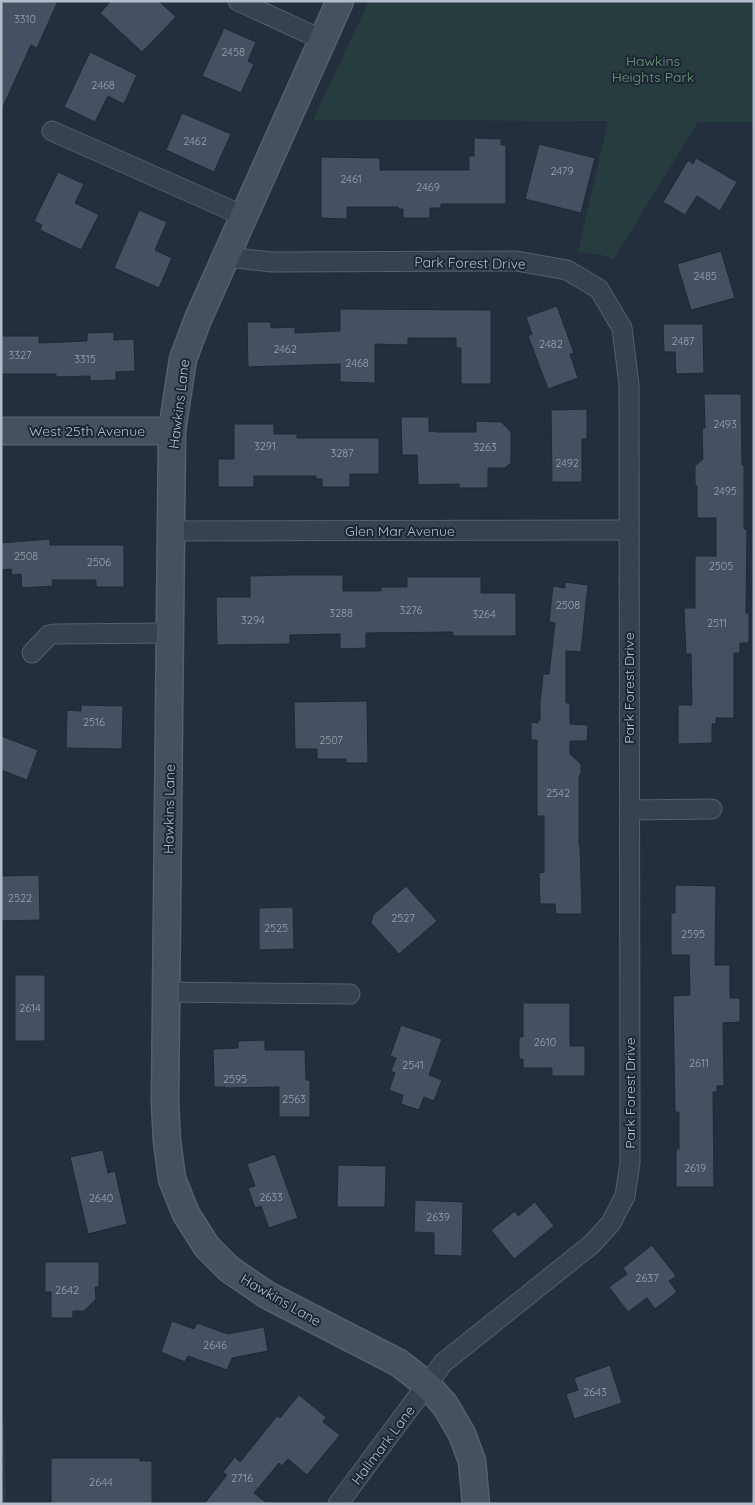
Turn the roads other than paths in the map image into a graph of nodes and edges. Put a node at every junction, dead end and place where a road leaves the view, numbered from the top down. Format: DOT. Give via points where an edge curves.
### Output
graph roads {
  1 [pos="238,1"];
  2 [pos="340,1"];
  3 [pos="323,40"];
  4 [pos="52,131"];
  5 [pos="244,216"];
  6 [pos="226,257"];
  7 [pos="1,431"];
  8 [pos="172,431"];
  9 [pos="629,530"];
  10 [pos="172,532"];
  11 [pos="170,633"];
  12 [pos="32,653"];
  13 [pos="712,809"];
  14 [pos="630,810"];
  15 [pos="166,992"];
  16 [pos="350,994"];
  17 [pos="427,1385"];
  18 [pos="338,1504"];
  19 [pos="476,1504"];
  1 -- 3 [label="street"];
  2 -- 3 [label="street, Hawkins Lane"];
  3 -- 5 [label="street, Hawkins Lane"];
  4 -- 5 [label="street"];
  5 -- 6 [label="street, Hawkins Lane"];
  6 -- 8 [label="street, Hawkins Lane" via="183,359"];
  6 -- 9 [label="street, Park Forest Drive" via="272,262 516,262 566,270 599,288 622,328 629,385"];
  7 -- 8 [label="street, West 25th Avenue"];
  8 -- 10 [label="street, Hawkins Lane"];
  9 -- 10 [label="street, Glen Mar Avenue"];
  9 -- 14 [label="street, Park Forest Drive"];
  10 -- 11 [label="street, Hawkins Lane"];
  11 -- 12 [label="street" via="55,634 44,639"];
  11 -- 15 [label="street, Hawkins Lane"];
  13 -- 14 [label="street"];
  14 -- 17 [label="street, Park Forest Drive" via="630,1163 625,1196 611,1223 592,1244 443,1363"];
  15 -- 16 [label="street"];
  15 -- 17 [label="street, Hawkins Lane" via="165,1103 172,1179 186,1214 207,1247 229,1269 267,1295 399,1363"];
  17 -- 18 [label="street, Hallmark Lane"];
  17 -- 19 [label="street, Hawkins Lane" via="445,1405 462,1434 472,1461"];
}
